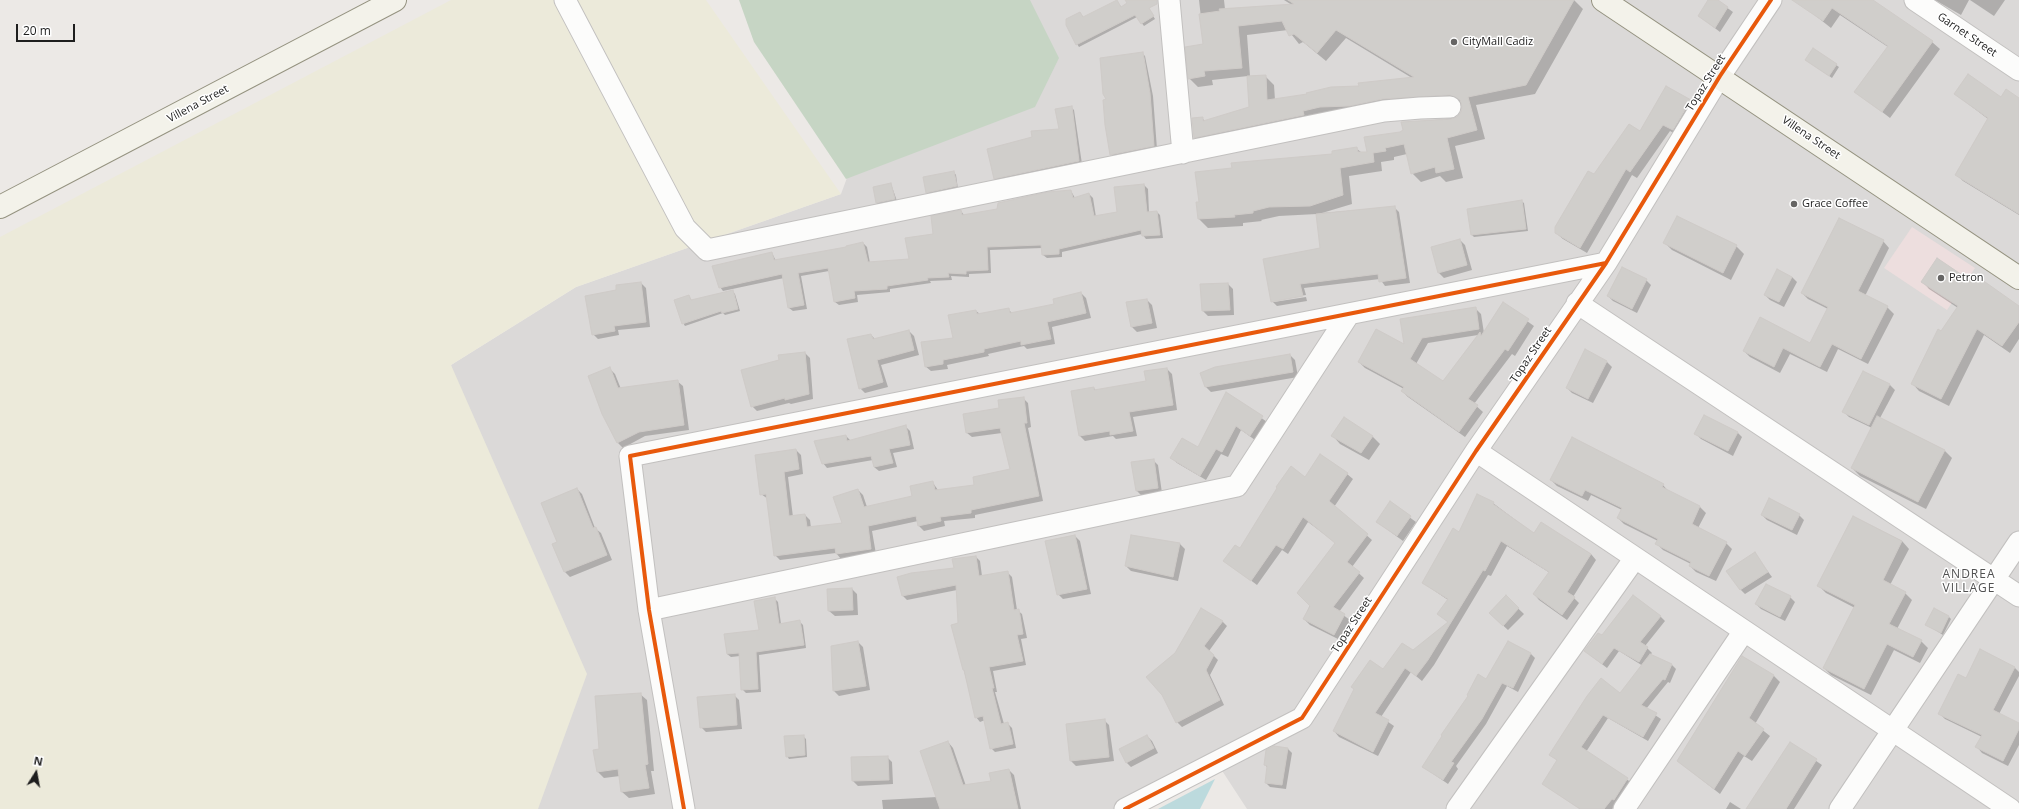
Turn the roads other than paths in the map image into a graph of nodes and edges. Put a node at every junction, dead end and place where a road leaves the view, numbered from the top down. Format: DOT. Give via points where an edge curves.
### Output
graph roads {
  1 [pos="395,0"];
  2 [pos="565,0"];
  3 [pos="1169,0"];
  4 [pos="1603,0"];
  5 [pos="1771,0"];
  6 [pos="1915,0"];
  7 [pos="2019,70"];
  8 [pos="1720,76"];
  9 [pos="1450,107"];
  10 [pos="1183,153"];
  11 [pos="0,207"];
  12 [pos="1606,263"];
  13 [pos="2019,278"];
  14 [pos="1577,303"];
  15 [pos="1349,314"];
  16 [pos="1476,451"];
  17 [pos="2019,542"];
  18 [pos="1635,558"];
  19 [pos="1994,580"];
  20 [pos="2019,596"];
  21 [pos="649,610"];
  22 [pos="1744,631"];
  23 [pos="1893,730"];
  24 [pos="684,809"];
  25 [pos="1125,809"];
  26 [pos="1457,809"];
  27 [pos="1624,809"];
  28 [pos="1840,809"];
  29 [pos="2010,809"];
  1 -- 11 [label="main road, Villena Street"];
  2 -- 10 [label="street" via="685,228 708,250"];
  3 -- 10 [label="street"];
  4 -- 8 [label="main road, Villena Street"];
  5 -- 8 [label="street, Topaz Street"];
  6 -- 7 [label="street, Garnet Street"];
  8 -- 12 [label="street, Topaz Street"];
  8 -- 13 [label="main road, Villena Street"];
  9 -- 10 [label="street" via="1384,112"];
  12 -- 14 [label="street, Topaz Street"];
  12 -- 15 [label="street"];
  14 -- 16 [label="street, Topaz Street"];
  14 -- 19 [label="street"];
  15 -- 21 [label="street" via="1237,486"];
  15 -- 21 [label="street" via="630,456"];
  16 -- 18 [label="street"];
  16 -- 25 [label="street, Topaz Street" via="1302,718"];
  17 -- 19 [label="street"];
  18 -- 22 [label="street"];
  18 -- 26 [label="street"];
  19 -- 20 [label="street"];
  19 -- 23 [label="street"];
  21 -- 24 [label="street"];
  22 -- 23 [label="street"];
  22 -- 27 [label="street"];
  23 -- 28 [label="street"];
  23 -- 29 [label="street"];
}
